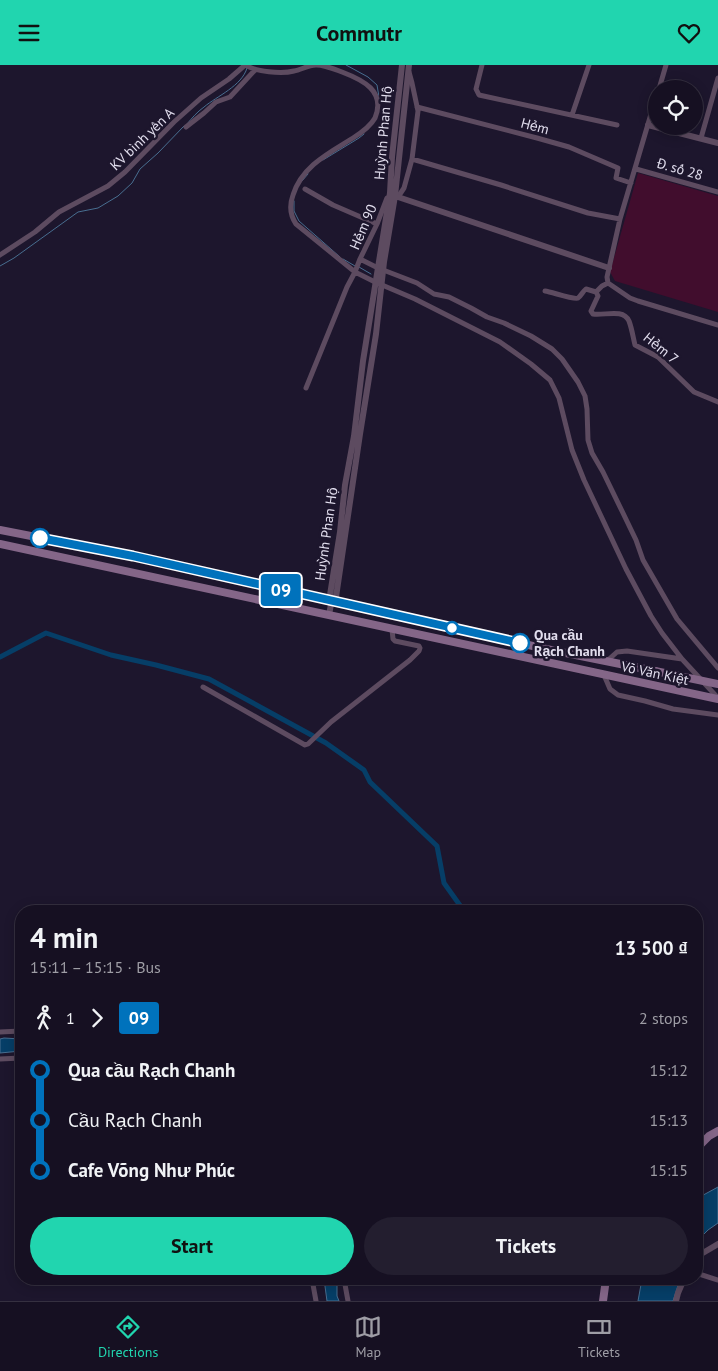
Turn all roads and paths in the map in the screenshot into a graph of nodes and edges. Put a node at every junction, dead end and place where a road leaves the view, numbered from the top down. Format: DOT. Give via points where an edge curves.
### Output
graph roads {
  1 [pos="246,65"];
  2 [pos="402,65"];
  3 [pos="482,65"];
  4 [pos="589,65"];
  5 [pos="666,65"];
  6 [pos="409,68"];
  7 [pos="254,69"];
  8 [pos="718,78"];
  9 [pos="662,80"];
  10 [pos="716,95"];
  11 [pos="417,107"];
  12 [pos="572,115"];
  13 [pos="617,125"];
  14 [pos="648,125"];
  15 [pos="186,127"];
  16 [pos="689,135"];
  17 [pos="701,138"];
  18 [pos="718,143"];
  19 [pos="412,159"];
  20 [pos="636,169"];
  21 [pos="631,183"];
  22 [pos="305,189"];
  23 [pos="718,192"];
  24 [pos="394,195"];
  25 [pos="620,219"];
  26 [pos="377,224"];
  27 [pos="0,255"];
  28 [pos="360,260"];
  29 [pos="609,268"];
  30 [pos="381,269"];
  31 [pos="355,271"];
  32 [pos="608,283"];
  33 [pos="378,284"];
  34 [pos="545,291"];
  35 [pos="596,292"];
  36 [pos="718,325"];
  37 [pos="306,388"];
  38 [pos="718,403"];
  39 [pos="0,530"];
  40 [pos="0,544"];
  41 [pos="332,600"];
  42 [pos="329,615"];
  43 [pos="392,629"];
  44 [pos="682,659"];
  45 [pos="607,661"];
  46 [pos="718,668"];
  47 [pos="604,675"];
  48 [pos="718,684"];
  49 [pos="203,687"];
  50 [pos="718,699"];
  51 [pos="718,715"];
  52 [pos="15,1032"];
  53 [pos="0,1033"];
  54 [pos="15,1058"];
  55 [pos="0,1059"];
  56 [pos="718,1131"];
  57 [pos="703,1142"];
  58 [pos="718,1244"];
  59 [pos="703,1253"];
  60 [pos="703,1275"];
  61 [pos="718,1280"];
  62 [pos="313,1285"];
  63 [pos="345,1285"];
  64 [pos="605,1285"];
  65 [pos="681,1285"];
  66 [pos="316,1301"];
  67 [pos="348,1301"];
  68 [pos="603,1301"];
  69 [pos="676,1301"];
  1 -- 7 [label="street, KV bình yên A"];
  1 -- 27 [label="street, KV bình yên A" via="201,98 116,180 59,212"];
  2 -- 24 [label="street, Huỳnh Phan Hộ" via="392,149"];
  3 -- 12 [label="street" via="476,89 479,95"];
  4 -- 12 [label="street"];
  5 -- 9 [label="street"];
  6 -- 11 [label="street, Hẻm 90"];
  6 -- 24 [label="street, Huỳnh Phan Hộ"];
  7 -- 15 [label="street, KV bình yên A" via="230,97 216,102"];
  7 -- 31 [label="street, KV bình yên A" via="292,72 321,65 360,80 375,94 378,104 369,127 308,169 294,191 290,205 296,224"];
  8 -- 10 [label="street"];
  10 -- 17 [label="street"];
  11 -- 19 [label="street, Hẻm 90"];
  11 -- 21 [label="street, Hẻm" via="569,147 618,168 616,178"];
  12 -- 13 [label="street"];
  14 -- 20 [label="street"];
  16 -- 17 [label="street"];
  17 -- 18 [label="street"];
  19 -- 24 [label="street, Hẻm 90" via="404,188"];
  19 -- 25 [label="street" via="588,213"];
  20 -- 21 [label="street"];
  20 -- 23 [label="street, Đ. số 28"];
  21 -- 25 [label="street"];
  22 -- 26 [label="street"];
  24 -- 26 [label="street, Hẻm 90"];
  24 -- 29 [label="street, Huỳnh Phan Hộ"];
  24 -- 30 [label="street, Huỳnh Phan Hộ"];
  25 -- 29 [label="street"];
  26 -- 28 [label="street, Hẻm 90"];
  28 -- 30 [label="street, Hẻm 90"];
  28 -- 31 [label="street"];
  29 -- 32 [label="street"];
  30 -- 33 [label="street, Huỳnh Phan Hộ"];
  30 -- 46 [label="street, Hẻm 90" via="531,336 562,359 585,396 592,453 643,560 677,619"];
  31 -- 33 [label="street, KV bình yên A"];
  31 -- 37 [label="street"];
  32 -- 35 [label="street"];
  32 -- 36 [label="street" via="630,299"];
  33 -- 41 [label="street, Huỳnh Phan Hộ" via="330,595"];
  33 -- 44 [label="street, KV bình yên A" via="500,342 550,381 562,405 575,457 615,545 650,615"];
  34 -- 35 [label="street" via="574,299 586,289"];
  35 -- 38 [label="street, Hẻm 7" via="598,296 592,314 625,316 635,345 658,357 694,392"];
  39 -- 41 [label="main road, Võ Văn Kiệt"];
  40 -- 42 [label="main road, Võ Văn Kiệt"];
  41 -- 42 [label="street, Huỳnh Phan Hộ"];
  41 -- 45 [label="main road, Võ Văn Kiệt"];
  42 -- 43 [label="main road, Võ Văn Kiệt"];
  43 -- 47 [label="main road, Võ Văn Kiệt"];
  43 -- 49 [label="street" via="395,641 419,646 419,651 305,745"];
  44 -- 45 [label="street" via="627,651 616,652"];
  44 -- 50 [label="street, KV bình yên A"];
  45 -- 48 [label="main road, Võ Văn Kiệt, bridge"];
  47 -- 50 [label="main road, Võ Văn Kiệt"];
  47 -- 51 [label="street" via="610,689 618,695 673,709"];
  52 -- 53 [label="street"];
  54 -- 55 [label="street"];
  56 -- 57 [label="main road"];
  58 -- 59 [label="street"];
  60 -- 61 [label="street"];
  62 -- 66 [label="street"];
  63 -- 67 [label="street"];
  64 -- 68 [label="main road"];
  65 -- 69 [label="street"];
}
